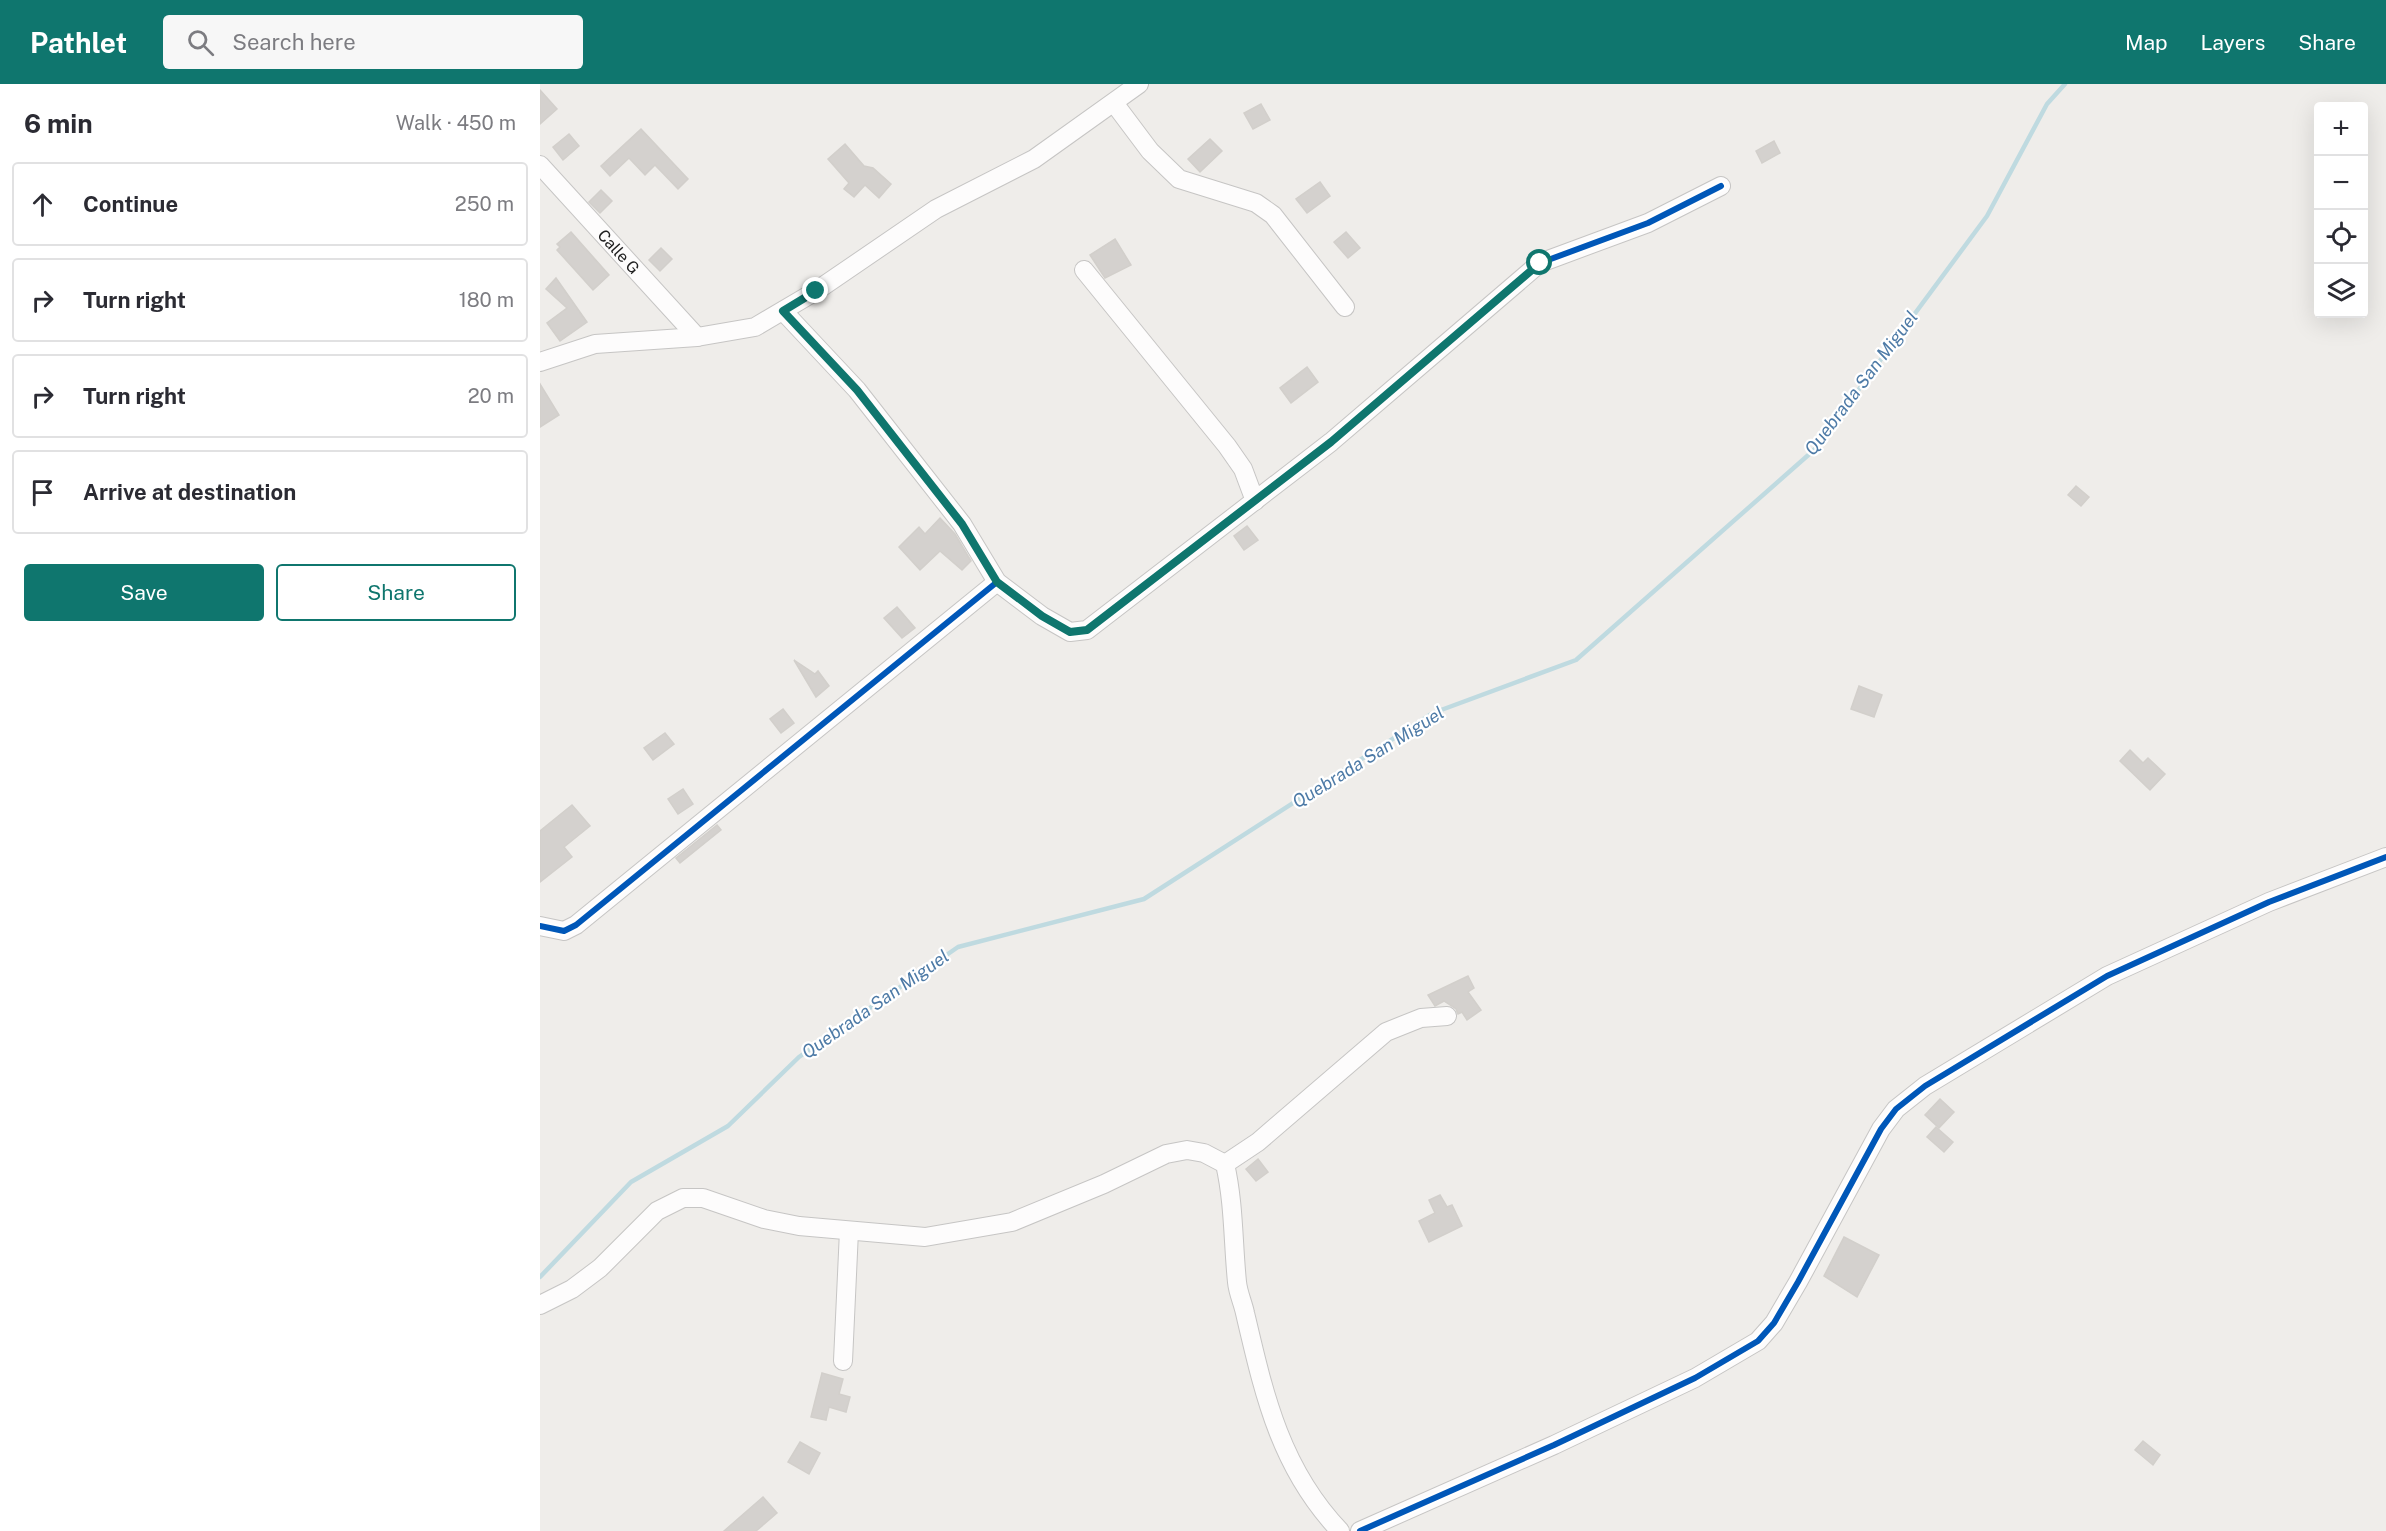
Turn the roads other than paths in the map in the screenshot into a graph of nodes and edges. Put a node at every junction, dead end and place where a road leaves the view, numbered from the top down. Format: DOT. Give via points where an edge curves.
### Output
graph roads {
  1 [pos="1139,84"];
  2 [pos="1113,103"];
  3 [pos="540,165"];
  4 [pos="1721,186"];
  5 [pos="1084,270"];
  6 [pos="1345,307"];
  7 [pos="783,311"];
  8 [pos="697,338"];
  9 [pos="540,362"];
  10 [pos="1255,501"];
  11 [pos="997,582"];
  12 [pos="2386,857"];
  13 [pos="540,926"];
  14 [pos="1447,1016"];
  15 [pos="1225,1164"];
  16 [pos="849,1232"];
  17 [pos="540,1305"];
  18 [pos="843,1361"];
  19 [pos="1340,1531"];
  20 [pos="1360,1531"];
  1 -- 2 [label="street"];
  2 -- 6 [label="street" via="1150,151 1179,179 1256,202 1273,215"];
  2 -- 7 [label="street" via="1034,159 936,209"];
  3 -- 8 [label="street, Calle G"];
  4 -- 10 [label="street" via="1648,223 1540,263 1331,442"];
  5 -- 10 [label="street" via="1227,446 1243,469"];
  7 -- 8 [label="street" via="755,327"];
  7 -- 11 [label="street" via="857,390 962,524"];
  8 -- 9 [label="street" via="595,344"];
  10 -- 11 [label="street" via="1087,630 1070,632"];
  11 -- 13 [label="street" via="576,925 564,931"];
  12 -- 20 [label="street" via="2269,902 2107,976 1924,1086 1896,1109 1881,1129 1798,1282 1774,1323 1758,1341 1695,1378"];
  14 -- 15 [label="street" via="1421,1018 1386,1032 1258,1142"];
  15 -- 16 [label="street" via="1204,1153 1187,1150 1166,1154 1012,1222 925,1237"];
  15 -- 19 [label="street" via="1237,1285 1268,1409 1300,1478 1322,1513"];
  16 -- 17 [label="street" via="764,1220 703,1198 683,1198 657,1211 600,1268 572,1289"];
  16 -- 18 [label="street"];
}
